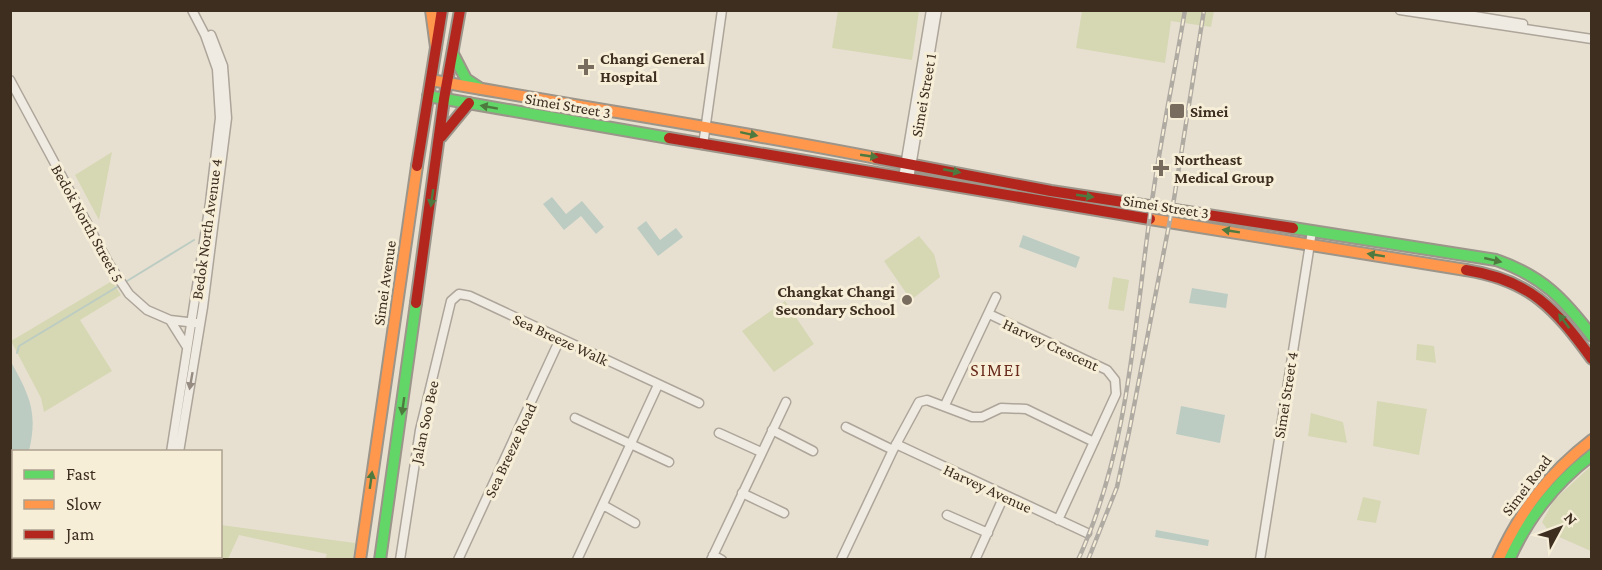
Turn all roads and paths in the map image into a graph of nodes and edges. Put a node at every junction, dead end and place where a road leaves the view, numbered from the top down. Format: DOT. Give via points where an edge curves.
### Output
graph roads {
  1 [pos="192,10"];
  2 [pos="198,10"];
  3 [pos="431,10"];
  4 [pos="442,10"];
  5 [pos="460,10"];
  6 [pos="723,10"];
  7 [pos="931,10"];
  8 [pos="938,10"];
  9 [pos="1400,10"];
  10 [pos="1438,10"];
  11 [pos="1592,34"];
  12 [pos="1592,39"];
  13 [pos="436,47"];
  14 [pos="453,53"];
  15 [pos="10,80"];
  16 [pos="431,80"];
  17 [pos="447,83"];
  18 [pos="481,89"];
  19 [pos="428,96"];
  20 [pos="444,99"];
  21 [pos="469,103"];
  22 [pos="662,120"];
  23 [pos="705,125"];
  24 [pos="669,138"];
  25 [pos="439,140"];
  26 [pos="703,145"];
  27 [pos="908,162"];
  28 [pos="906,179"];
  29 [pos="1312,231"];
  30 [pos="1309,244"];
  31 [pos="463,293"];
  32 [pos="996,297"];
  33 [pos="989,314"];
  34 [pos="170,320"];
  35 [pos="196,323"];
  36 [pos="1592,336"];
  37 [pos="560,339"];
  38 [pos="187,348"];
  39 [pos="1592,359"];
  40 [pos="658,385"];
  41 [pos="786,402"];
  42 [pos="699,403"];
  43 [pos="945,405"];
  44 [pos="575,418"];
  45 [pos="846,427"];
  46 [pos="772,430"];
  47 [pos="719,433"];
  48 [pos="1592,440"];
  49 [pos="1095,442"];
  50 [pos="631,444"];
  51 [pos="894,447"];
  52 [pos="171,450"];
  53 [pos="179,450"];
  54 [pos="813,451"];
  55 [pos="761,452"];
  56 [pos="1592,455"];
  57 [pos="1570,456"];
  58 [pos="669,462"];
  59 [pos="1578,464"];
  60 [pos="742,493"];
  61 [pos="1004,496"];
  62 [pos="603,505"];
  63 [pos="784,513"];
  64 [pos="947,515"];
  65 [pos="1058,520"];
  66 [pos="635,523"];
  67 [pos="988,533"];
  68 [pos="1087,533"];
  69 [pos="712,557"];
  70 [pos="976,559"];
  71 [pos="360,560"];
  72 [pos="380,560"];
  73 [pos="400,560"];
  74 [pos="458,560"];
  75 [pos="577,560"];
  76 [pos="722,560"];
  77 [pos="841,560"];
  78 [pos="1260,560"];
  79 [pos="1498,560"];
  80 [pos="1509,560"];
  1 -- 35 [label="street, Bedok North Avenue 4" via="217,69 220,118"];
  2 -- 35 [label="street, Bedok North Avenue 4" via="223,66 227,118"];
  3 -- 13 [label="main road"];
  4 -- 13 [label="main road, Simei Avenue"];
  5 -- 14 [label="main road"];
  6 -- 23 [label="street"];
  7 -- 27 [label="street, Simei Street 1"];
  8 -- 27 [label="street, Simei Street 1"];
  9 -- 12 [label="street"];
  10 -- 11 [label="street"];
  13 -- 16 [label="main road, Simei Avenue"];
  14 -- 17 [label="main road"];
  14 -- 18 [label="main road" via="466,79"];
  15 -- 34 [label="street, Bedok North Street 5" via="115,274 141,305"];
  16 -- 17 [label="main road, Simei Street 3"];
  16 -- 19 [label="main road, Simei Avenue"];
  17 -- 18 [label="main road, Simei Street 3"];
  17 -- 20 [label="main road"];
  18 -- 22 [label="main road, Simei Street 3"];
  19 -- 20 [label="main road, Simei Street 3"];
  71 -- 19 [label="main road, Simei Avenue, one-way"];
  20 -- 21 [label="main road, Simei Street 3"];
  20 -- 25 [label="main road"];
  24 -- 21 [label="main road, Simei Street 3, one-way"];
  21 -- 25 [label="main road"];
  22 -- 23 [label="main road, Simei Street 3"];
  22 -- 24 [label="main road" via="669,129"];
  23 -- 26 [label="street"];
  23 -- 27 [label="main road, Simei Street 3, one-way"];
  24 -- 26 [label="main road, Simei Street 3"];
  25 -- 72 [label="main road, one-way"];
  26 -- 28 [label="main road, Simei Street 3"];
  27 -- 28 [label="street, Simei Street 1"];
  27 -- 29 [label="main road, Simei Street 3, one-way" via="1046,190"];
  30 -- 28 [label="main road, Simei Street 3, one-way"];
  29 -- 30 [label="street, Simei Street 4"];
  29 -- 36 [label="main road, Simei Street 3, one-way" via="1514,266 1550,286"];
  39 -- 30 [label="main road, Simei Street 3, one-way" via="1544,297 1509,279"];
  30 -- 78 [label="street, Simei Street 4"];
  31 -- 37 [label="street, Sea Breeze Walk"];
  31 -- 73 [label="street, Jalan Soo Bee" via="451,304 420,430"];
  32 -- 33 [label="street"];
  33 -- 43 [label="street"];
  33 -- 49 [label="street, Harvey Crescent" via="1112,374 1116,394"];
  34 -- 35 [label="street, Bedok North Street 5"];
  34 -- 38 [label="street"];
  35 -- 38 [label="street, Bedok North Avenue 4"];
  35 -- 53 [label="street, Bedok North Avenue 4, one-way"];
  37 -- 40 [label="street, Sea Breeze Walk"];
  37 -- 74 [label="street, Sea Breeze Road"];
  38 -- 52 [label="street, Bedok North Avenue 4"];
  40 -- 42 [label="street, Sea Breeze Walk"];
  40 -- 50 [label="street"];
  41 -- 46 [label="street"];
  43 -- 49 [label="street" via="972,417 1001,408 1026,409"];
  43 -- 51 [label="street" via="919,402"];
  44 -- 50 [label="street"];
  45 -- 51 [label="street, Harvey Avenue"];
  46 -- 54 [label="street"];
  46 -- 55 [label="street"];
  47 -- 55 [label="street"];
  48 -- 57 [label="main road, Simei Road"];
  49 -- 65 [label="street, Harvey Crescent"];
  50 -- 58 [label="street"];
  50 -- 62 [label="street"];
  51 -- 61 [label="street, Harvey Avenue"];
  51 -- 77 [label="street"];
  55 -- 60 [label="street"];
  56 -- 59 [label="main road, Simei Road"];
  57 -- 59 [label="main road" via="1578,458"];
  57 -- 79 [label="main road, Simei Road" via="1540,486"];
  59 -- 80 [label="main road, Simei Road" via="1534,514"];
  60 -- 63 [label="street"];
  60 -- 69 [label="street"];
  61 -- 65 [label="street, Harvey Avenue"];
  61 -- 67 [label="street"];
  62 -- 66 [label="street"];
  62 -- 75 [label="street"];
  64 -- 67 [label="street"];
  65 -- 68 [label="street, Harvey Avenue"];
  67 -- 70 [label="street"];
  69 -- 76 [label="street"];
}
